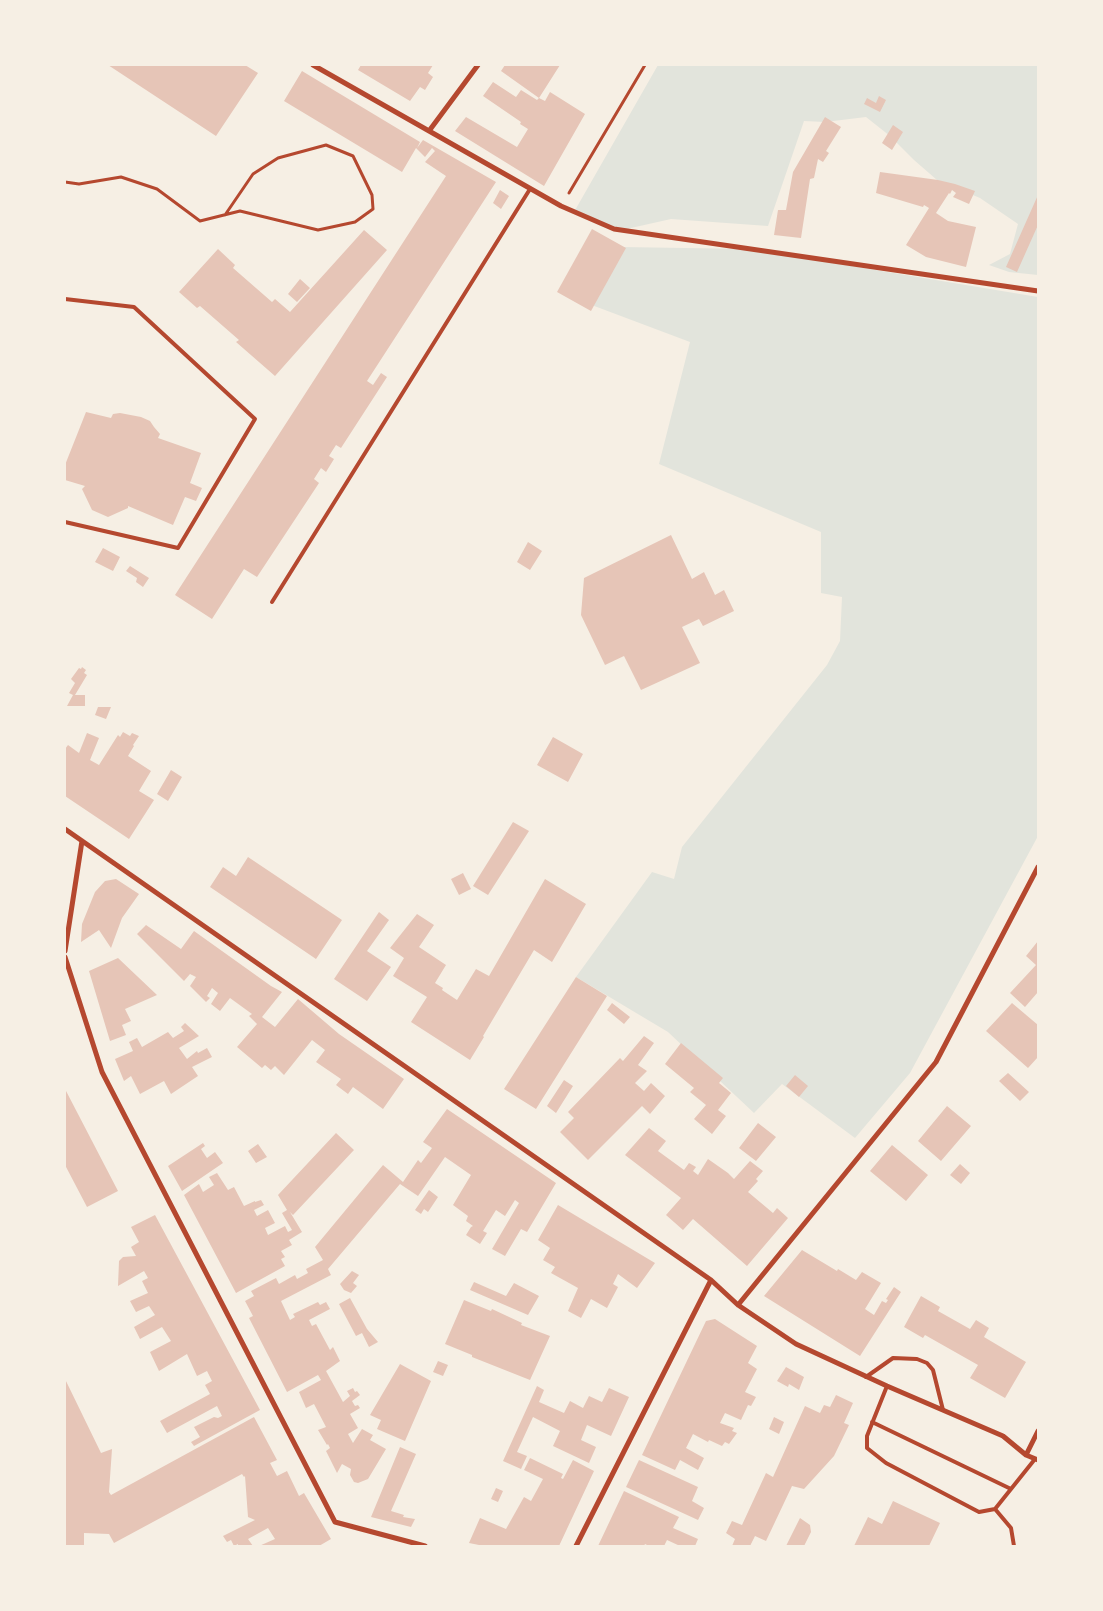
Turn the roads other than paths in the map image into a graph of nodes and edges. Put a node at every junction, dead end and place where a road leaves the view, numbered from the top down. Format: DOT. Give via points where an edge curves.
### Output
graph roads {
  1 [pos="313,65"];
  2 [pos="478,65"];
  3 [pos="429,131"];
  4 [pos="530,189"];
  5 [pos="1038,291"];
  6 [pos="65,299"];
  7 [pos="65,522"];
  8 [pos="272,602"];
  9 [pos="65,829"];
  10 [pos="82,840"];
  11 [pos="1038,867"];
  12 [pos="65,951"];
  13 [pos="65,957"];
  14 [pos="712,1280"];
  15 [pos="738,1305"];
  16 [pos="866,1376"];
  17 [pos="887,1386"];
  18 [pos="943,1410"];
  19 [pos="872,1422"];
  20 [pos="1038,1431"];
  21 [pos="1026,1455"];
  22 [pos="1037,1460"];
  23 [pos="1011,1489"];
  24 [pos="995,1510"];
  25 [pos="426,1546"];
  26 [pos="576,1546"];
  27 [pos="1014,1546"];
  1 -- 3 [label="street"];
  2 -- 3 [label="street"];
  3 -- 4 [label="street"];
  4 -- 5 [label="street" via="614,229"];
  4 -- 8 [label="lane"];
  6 -- 7 [label="lane" via="134,307 255,419 178,548"];
  9 -- 10 [label="street"];
  10 -- 12 [label="street"];
  10 -- 14 [label="street"];
  11 -- 15 [label="street" via="936,1062"];
  13 -- 25 [label="street" via="102,1072 335,1522"];
  14 -- 15 [label="street"];
  14 -- 26 [label="street"];
  15 -- 16 [label="street" via="796,1344"];
  16 -- 17 [label="street"];
  16 -- 18 [label="lane" via="893,1358 918,1359 933,1370"];
  17 -- 18 [label="street"];
  17 -- 19 [label="lane"];
  18 -- 21 [label="street" via="1002,1436"];
  19 -- 23 [label="lane"];
  19 -- 24 [label="lane" via="867,1448 886,1463 978,1512"];
  20 -- 21 [label="street"];
  21 -- 22 [label="street"];
  22 -- 23 [label="lane"];
  23 -- 24 [label="lane"];
  24 -- 27 [label="lane" via="1010,1528"];
}
